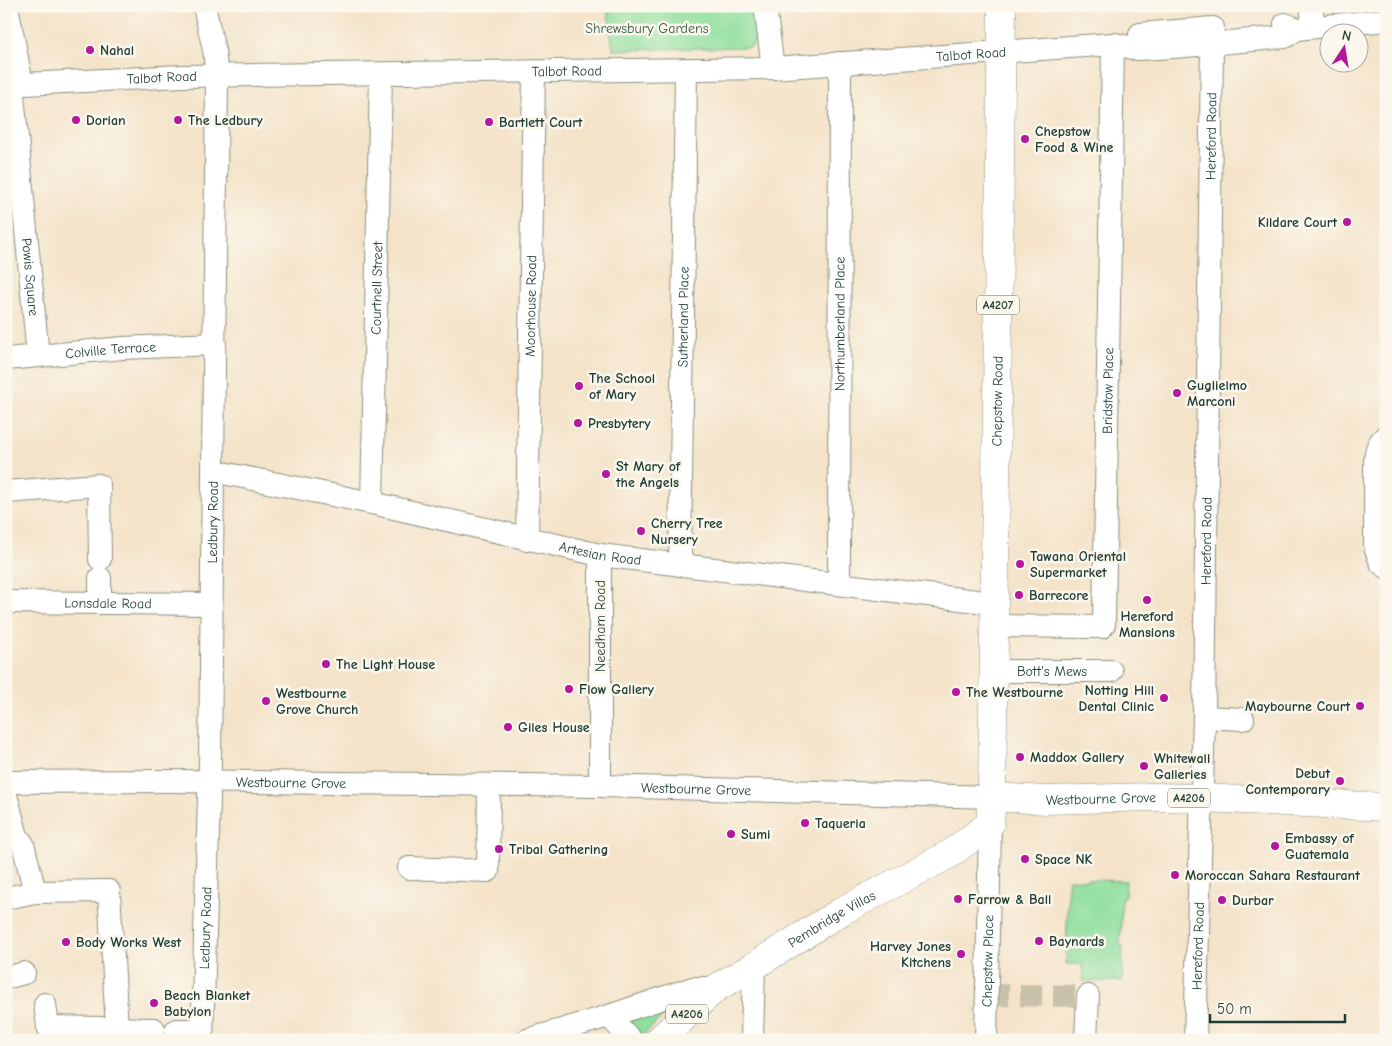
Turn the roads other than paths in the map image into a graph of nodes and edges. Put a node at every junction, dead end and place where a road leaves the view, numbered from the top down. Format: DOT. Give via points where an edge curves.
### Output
graph roads {
  1 [pos="7,6"];
  2 [pos="204,6"];
  3 [pos="765,6"];
  4 [pos="1002,6"];
  5 [pos="1386,20"];
  6 [pos="1307,21"];
  7 [pos="1212,43"];
  8 [pos="1118,44"];
  9 [pos="1002,52"];
  10 [pos="840,63"];
  11 [pos="774,68"];
  12 [pos="686,70"];
  13 [pos="534,72"];
  14 [pos="381,74"];
  15 [pos="217,76"];
  16 [pos="13,84"];
  17 [pos="214,344"];
  18 [pos="38,356"];
  19 [pos="6,359"];
  20 [pos="1386,436"];
  21 [pos="213,471"];
  22 [pos="6,492"];
  23 [pos="372,503"];
  24 [pos="527,540"];
  25 [pos="600,556"];
  26 [pos="680,565"];
  27 [pos="1386,566"];
  28 [pos="839,584"];
  29 [pos="6,602"];
  30 [pos="100,603"];
  31 [pos="211,604"];
  32 [pos="993,615"];
  33 [pos="993,671"];
  34 [pos="1111,671"];
  35 [pos="1204,717"];
  36 [pos="1243,719"];
  37 [pos="208,781"];
  38 [pos="6,782"];
  39 [pos="489,785"];
  40 [pos="600,786"];
  41 [pos="6,795"];
  42 [pos="992,797"];
  43 [pos="1203,798"];
  44 [pos="1386,807"];
  45 [pos="990,824"];
  46 [pos="409,868"];
  47 [pos="35,892"];
  48 [pos="6,898"];
  49 [pos="754,966"];
  50 [pos="716,988"];
  51 [pos="1088,996"];
  52 [pos="45,1004"];
  53 [pos="609,1016"];
  54 [pos="117,1028"];
  55 [pos="202,1035"];
  56 [pos="527,1040"];
  57 [pos="631,1040"];
  58 [pos="659,1040"];
  59 [pos="752,1040"];
  60 [pos="986,1040"];
  61 [pos="1086,1040"];
  62 [pos="1195,1040"];
  1 -- 16 [label="street, Powis Square"];
  2 -- 15 [label="street, Ledbury Road"];
  3 -- 11 [label="street"];
  4 -- 9 [label="main road, Chepstow Road / A4207"];
  5 -- 6 [label="street, Talbot Road"];
  6 -- 7 [label="street, Talbot Road" via="1285,37"];
  6 -- 8 [label="street, Talbot Road" via="1134,35"];
  7 -- 8 [label="street, Talbot Road" via="1136,49"];
  7 -- 35 [label="street, Hereford Road"];
  8 -- 9 [label="street, Talbot Road"];
  8 -- 32 [label="street, Bridstow Place" via="1104,624 1102,627"];
  9 -- 10 [label="street, Talbot Road"];
  9 -- 32 [label="main road, Chepstow Road / A4207"];
  10 -- 11 [label="street, Talbot Road"];
  10 -- 28 [label="street, Northumberland Place"];
  11 -- 12 [label="street, Talbot Road"];
  12 -- 13 [label="street, Talbot Road"];
  12 -- 26 [label="street, Sutherland Place"];
  13 -- 14 [label="street, Talbot Road"];
  13 -- 24 [label="street, Moorhouse Road"];
  14 -- 15 [label="street, Talbot Road"];
  14 -- 23 [label="street, Courtnell Street"];
  15 -- 16 [label="street, Talbot Road"];
  15 -- 17 [label="street, Ledbury Road"];
  16 -- 18 [label="street, Powis Square"];
  17 -- 18 [label="street, Colville Terrace"];
  17 -- 21 [label="street, Ledbury Road"];
  18 -- 19 [label="street, Colville Terrace"];
  20 -- 27 [label="street" via="1376,449 1374,461 1376,547 1381,563"];
  21 -- 23 [label="street, Artesian Road"];
  21 -- 31 [label="street, Ledbury Road"];
  22 -- 30 [label="street" via="100,485"];
  23 -- 24 [label="street, Artesian Road"];
  24 -- 25 [label="street, Artesian Road"];
  25 -- 26 [label="street, Artesian Road"];
  25 -- 40 [label="street, Needham Road"];
  26 -- 28 [label="street, Artesian Road"];
  28 -- 32 [label="street, Artesian Road"];
  29 -- 30 [label="street, Lonsdale Road"];
  30 -- 31 [label="street, Lonsdale Road"];
  31 -- 37 [label="street, Ledbury Road"];
  32 -- 33 [label="main road, Chepstow Road / A4207"];
  33 -- 34 [label="street, Bott's Mews"];
  33 -- 42 [label="main road, Chepstow Road / A4207"];
  35 -- 36 [label="street"];
  35 -- 43 [label="street, Hereford Road"];
  37 -- 38 [label="street, Westbourne Grove"];
  37 -- 39 [label="street, Westbourne Grove"];
  37 -- 55 [label="street, Ledbury Road"];
  39 -- 40 [label="street, Westbourne Grove"];
  39 -- 46 [label="street" via="488,871"];
  40 -- 42 [label="street, Westbourne Grove"];
  41 -- 47 [label="street"];
  42 -- 43 [label="main road, Westbourne Grove / A4206" via="1046,800"];
  42 -- 45 [label="main road"];
  43 -- 44 [label="main road, Westbourne Grove / A4206"];
  43 -- 62 [label="street, Hereford Road"];
  45 -- 49 [label="main road, Pembridge Villas / A4206" via="950,854 842,911"];
  45 -- 60 [label="street, Chepstow Place"];
  47 -- 48 [label="street"];
  47 -- 54 [label="street" via="108,891"];
  49 -- 50 [label="main road, Pembridge Villas / A4206"];
  49 -- 59 [label="street"];
  50 -- 53 [label="street" via="693,988"];
  50 -- 58 [label="main road, Pembridge Villas / A4206"];
  51 -- 61 [label="street"];
  52 -- 54 [label="street" via="48,1027"];
  53 -- 56 [label="street"];
  53 -- 57 [label="street"];
  54 -- 55 [label="street" via="165,1029"];
}
